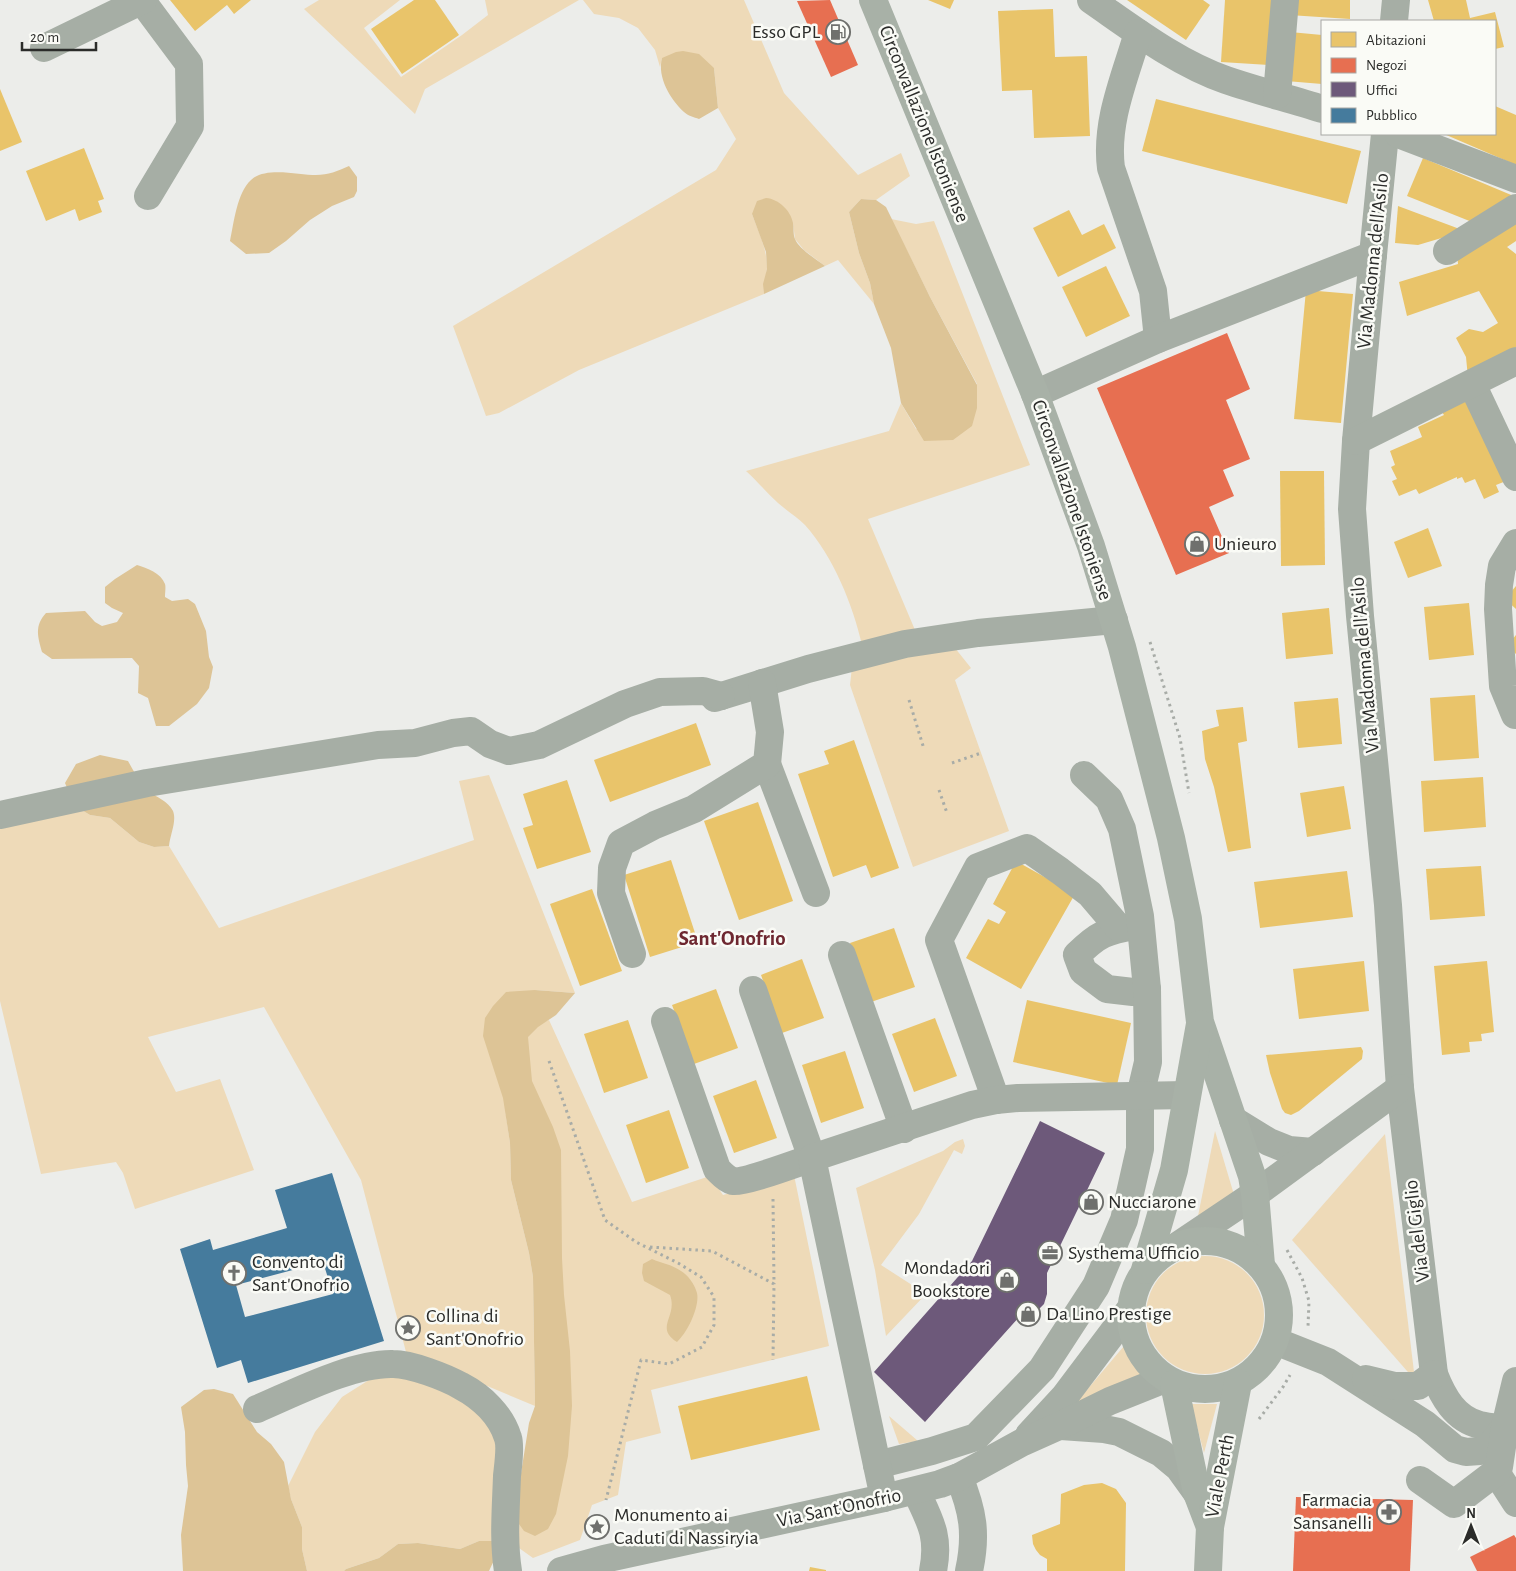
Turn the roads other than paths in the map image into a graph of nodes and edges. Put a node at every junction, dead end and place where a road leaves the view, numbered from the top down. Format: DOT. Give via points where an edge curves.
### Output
graph roads {
  1 [pos="142,0"];
  2 [pos="874,0"];
  3 [pos="1091,0"];
  4 [pos="1285,0"];
  5 [pos="1396,0"];
  6 [pos="1394,20"];
  7 [pos="1138,33"];
  8 [pos="44,48"];
  9 [pos="1277,95"];
  10 [pos="1321,109"];
  11 [pos="1386,135"];
  12 [pos="1401,135"];
  13 [pos="1516,180"];
  14 [pos="148,196"];
  15 [pos="1516,208"];
  16 [pos="1447,251"];
  17 [pos="1373,255"];
  18 [pos="1158,339"];
  19 [pos="1516,362"];
  20 [pos="1472,384"];
  21 [pos="1035,394"];
  22 [pos="1356,441"];
  23 [pos="1516,477"];
  24 [pos="1516,543"];
  25 [pos="1114,620"];
  26 [pos="762,683"];
  27 [pos="1515,715"];
  28 [pos="768,764"];
  29 [pos="1084,775"];
  30 [pos="0,815"];
  31 [pos="816,893"];
  32 [pos="1130,927"];
  33 [pos="632,954"];
  34 [pos="842,955"];
  35 [pos="1147,989"];
  36 [pos="753,990"];
  37 [pos="665,1021"];
  38 [pos="1200,1022"];
  39 [pos="1400,1088"];
  40 [pos="1140,1096"];
  41 [pos="1187,1096"];
  42 [pos="996,1100"];
  43 [pos="1233,1120"];
  44 [pos="904,1129"];
  45 [pos="1312,1152"];
  46 [pos="812,1158"];
  47 [pos="1255,1194"];
  48 [pos="1179,1245"];
  49 [pos="1261,1265"];
  50 [pos="1144,1270"];
  51 [pos="1130,1311"];
  52 [pos="1275,1341"];
  53 [pos="1345,1373"];
  54 [pos="1434,1374"];
  55 [pos="1169,1381"];
  56 [pos="1516,1381"];
  57 [pos="1238,1382"];
  58 [pos="257,1409"];
  59 [pos="1059,1426"];
  60 [pos="1501,1427"];
  61 [pos="1021,1443"];
  62 [pos="1455,1449"];
  63 [pos="877,1465"];
  64 [pos="1496,1472"];
  65 [pos="959,1477"];
  66 [pos="1420,1480"];
  67 [pos="916,1491"];
  68 [pos="1197,1493"];
  69 [pos="884,1498"];
  70 [pos="1451,1502"];
  71 [pos="1516,1503"];
  72 [pos="1210,1527"];
  73 [pos="508,1571"];
  74 [pos="561,1571"];
  75 [pos="933,1571"];
  76 [pos="969,1571"];
  77 [pos="1208,1571"];
  1 -- 8 [label="street"];
  1 -- 14 [label="street" via="189,64 190,126"];
  2 -- 21 [label="main road, Circonvallazione Istoniense"];
  3 -- 7 [label="street"];
  4 -- 9 [label="street"];
  5 -- 6 [label="street"];
  7 -- 9 [label="street" via="1199,68 1226,80"];
  7 -- 18 [label="street" via="1117,102 1109,152 1111,168 1153,291"];
  9 -- 10 [label="street"];
  11 -- 17 [label="street, Via Madonna dell'Asilo"];
  12 -- 13 [label="street"];
  15 -- 16 [label="street"];
  17 -- 18 [label="street"];
  17 -- 22 [label="street, Via Madonna dell'Asilo"];
  18 -- 21 [label="street"];
  19 -- 20 [label="street"];
  20 -- 22 [label="street"];
  20 -- 23 [label="street"];
  21 -- 25 [label="main road, Circonvallazione Istoniense" via="1091,546"];
  22 -- 39 [label="street, Via Madonna dell'Asilo" via="1352,518 1388,905"];
  24 -- 27 [label="street" via="1502,566 1498,601 1503,686"];
  25 -- 26 [label="street" via="978,633 905,644"];
  25 -- 38 [label="main road, Circonvallazione Istoniense" via="1175,856 1188,919"];
  26 -- 28 [label="street" via="770,732"];
  26 -- 30 [label="street" via="718,697 703,691 660,692 625,704 539,745 510,751 490,744 471,731 453,733 415,743 378,744 147,783"];
  28 -- 31 [label="street"];
  28 -- 33 [label="street" via="694,809 621,843 612,868 611,893"];
  29 -- 32 [label="street" via="1109,798 1122,829"];
  32 -- 35 [label="street"];
  32 -- 35 [label="street" via="1112,930 1092,940 1077,955 1082,971 1107,989 1133,992"];
  32 -- 42 [label="street" via="1027,848 978,867 939,940"];
  34 -- 44 [label="street"];
  35 -- 40 [label="street" via="1148,1062"];
  36 -- 46 [label="street"];
  37 -- 46 [label="street" via="717,1169 724,1177 734,1181"];
  38 -- 41 [label="main road, Circonvallazione Istoniense"];
  38 -- 43 [label="main road, Circonvallazione Istoniense"];
  39 -- 45 [label="street"];
  39 -- 54 [label="street, Via del Giglio"];
  40 -- 41 [label="street"];
  40 -- 42 [label="street"];
  40 -- 63 [label="street" via="1140,1149 1124,1220 1096,1286 1042,1368 976,1437"];
  41 -- 50 [label="main road, Circonvallazione Istoniense" via="1174,1170"];
  42 -- 44 [label="street"];
  43 -- 45 [label="street" via="1269,1142 1289,1150"];
  43 -- 47 [label="main road, Circonvallazione Istoniense"];
  44 -- 46 [label="street"];
  45 -- 47 [label="street"];
  46 -- 63 [label="street"];
  47 -- 48 [label="street"];
  47 -- 49 [label="main road, Circonvallazione Istoniense"];
  48 -- 49 [label="main road" via="1201,1241 1223,1243 1244,1251"];
  48 -- 50 [label="main road" via="1160,1255"];
  49 -- 52 [label="main road" via="1272,1282 1278,1301"];
  50 -- 51 [label="main road" via="1134,1290"];
  51 -- 55 [label="main road" via="1131,1331 1138,1350 1150,1366"];
  51 -- 61 [label="street, Via Sant'Onofrio" via="1065,1396"];
  52 -- 53 [label="street" via="1328,1362"];
  52 -- 57 [label="main road" via="1254,1372"];
  53 -- 54 [label="street" via="1396,1386 1418,1386"];
  53 -- 62 [label="street" via="1425,1424"];
  54 -- 60 [label="street, Via del Giglio" via="1448,1404 1466,1420"];
  55 -- 57 [label="main road" via="1195,1390 1217,1389"];
  55 -- 59 [label="street, Via Sant'Onofrio" via="1110,1401"];
  55 -- 68 [label="main road, Viale Perth"];
  56 -- 60 [label="street"];
  57 -- 72 [label="main road, Viale Perth"];
  58 -- 73 [label="street" via="338,1375 376,1365 406,1365 454,1381 476,1393 496,1414 508,1439 505,1526"];
  59 -- 61 [label="street, Via Sant'Onofrio"];
  59 -- 68 [label="street, Via Sant'Onofrio" via="1119,1432 1161,1453 1179,1468"];
  60 -- 62 [label="street" via="1490,1446 1480,1451"];
  60 -- 64 [label="street"];
  61 -- 65 [label="street, Via Sant'Onofrio"];
  62 -- 70 [label="street" via="1462,1463"];
  63 -- 69 [label="street"];
  64 -- 70 [label="street"];
  64 -- 71 [label="street"];
  65 -- 67 [label="street, Via Sant'Onofrio"];
  65 -- 76 [label="street" via="973,1522"];
  66 -- 70 [label="street"];
  67 -- 69 [label="street, Via Sant'Onofrio"];
  67 -- 75 [label="street" via="935,1537"];
  68 -- 72 [label="main road, Viale Perth"];
  69 -- 74 [label="street, Via Sant'Onofrio"];
  72 -- 77 [label="main road, Viale Perth"];
}
